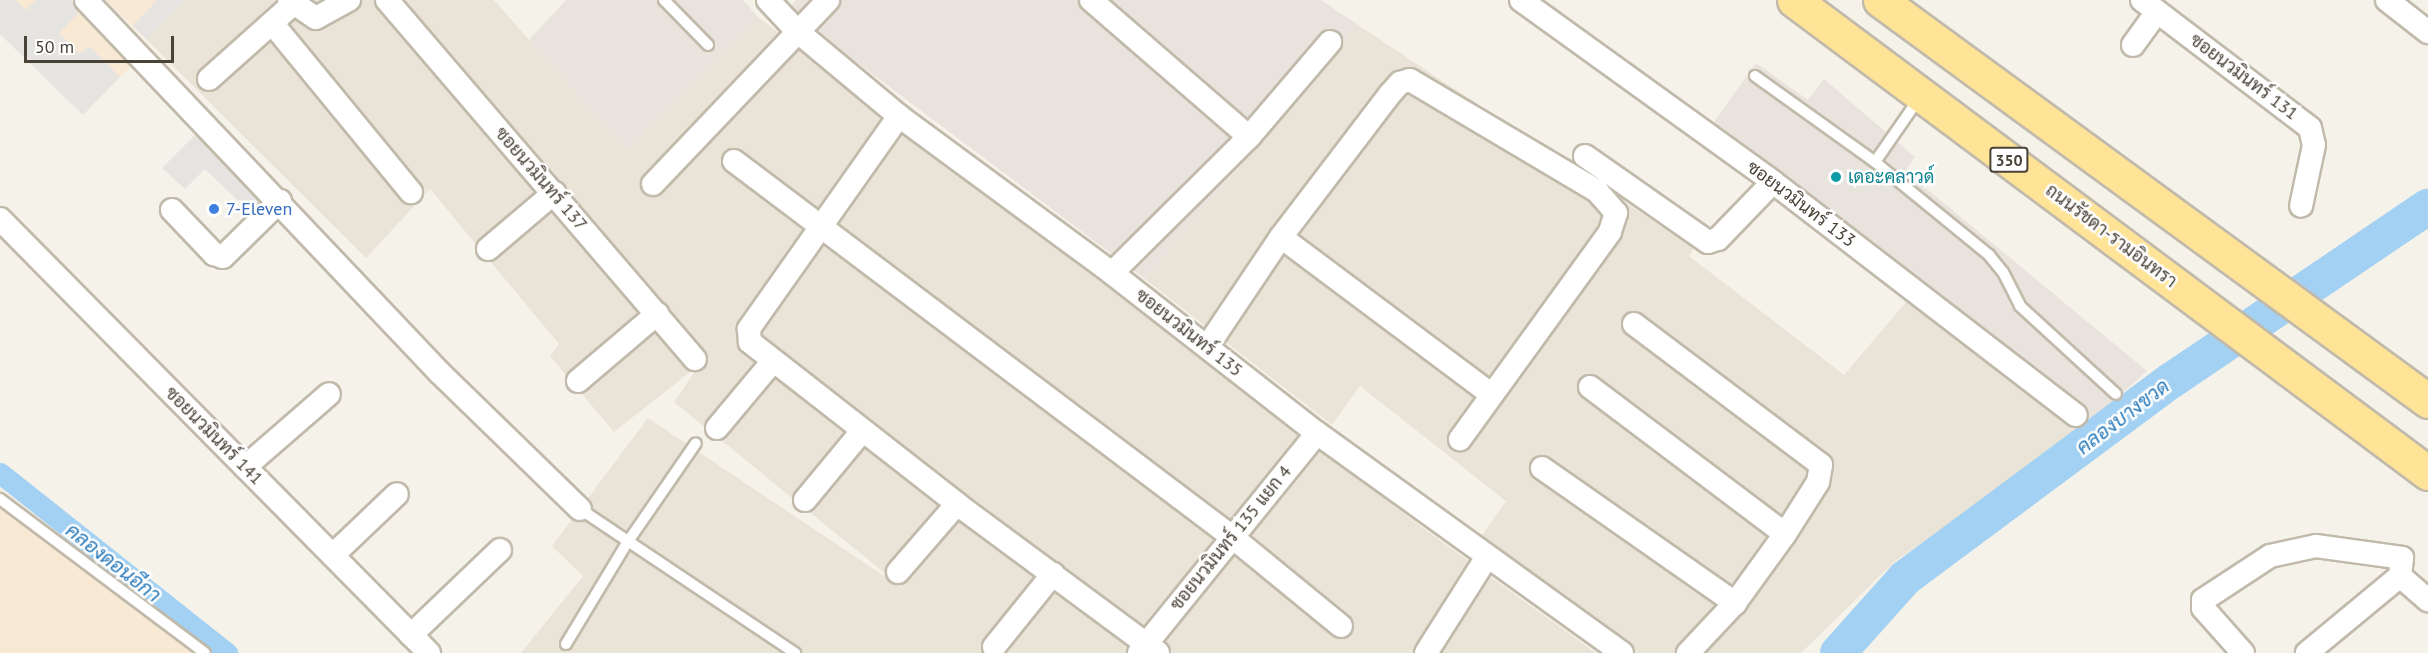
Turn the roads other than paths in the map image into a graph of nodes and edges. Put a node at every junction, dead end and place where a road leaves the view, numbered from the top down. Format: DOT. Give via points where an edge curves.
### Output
graph roads {
  1 [pos="86,0"];
  2 [pos="349,0"];
  3 [pos="387,0"];
  4 [pos="664,0"];
  5 [pos="768,0"];
  6 [pos="828,0"];
  7 [pos="1091,0"];
  8 [pos="1521,0"];
  9 [pos="1794,0"];
  10 [pos="1880,0"];
  11 [pos="2387,0"];
  12 [pos="291,2"];
  13 [pos="2150,6"];
  14 [pos="272,23"];
  15 [pos="797,31"];
  16 [pos="2428,32"];
  17 [pos="1330,42"];
  18 [pos="708,45"];
  19 [pos="2133,45"];
  20 [pos="1755,76"];
  21 [pos="209,79"];
  22 [pos="1922,94"];
  23 [pos="899,116"];
  24 [pos="1249,137"];
  25 [pos="1586,156"];
  26 [pos="734,161"];
  27 [pos="1875,162"];
  28 [pos="1773,182"];
  29 [pos="653,184"];
  30 [pos="411,192"];
  31 [pos="554,193"];
  32 [pos="280,201"];
  33 [pos="2301,206"];
  34 [pos="172,210"];
  35 [pos="0,219"];
  36 [pos="823,229"];
  37 [pos="1281,237"];
  38 [pos="488,249"];
  39 [pos="1112,273"];
  40 [pos="657,314"];
  41 [pos="1634,324"];
  42 [pos="1207,347"];
  43 [pos="695,359"];
  44 [pos="773,362"];
  45 [pos="578,381"];
  46 [pos="1590,387"];
  47 [pos="329,394"];
  48 [pos="1491,394"];
  49 [pos="2116,394"];
  50 [pos="2428,400"];
  51 [pos="2076,415"];
  52 [pos="717,428"];
  53 [pos="862,432"];
  54 [pos="1317,433"];
  55 [pos="1460,440"];
  56 [pos="696,443"];
  57 [pos="244,466"];
  58 [pos="1542,468"];
  59 [pos="2428,473"];
  60 [pos="397,494"];
  61 [pos="0,499"];
  62 [pos="805,500"];
  63 [pos="957,504"];
  64 [pos="580,509"];
  65 [pos="1785,534"];
  66 [pos="1231,536"];
  67 [pos="627,543"];
  68 [pos="500,550"];
  69 [pos="333,555"];
  70 [pos="1487,557"];
  71 [pos="898,572"];
  72 [pos="1053,574"];
  73 [pos="2400,576"];
  74 [pos="2428,600"];
  75 [pos="1735,603"];
  76 [pos="1341,626"];
  77 [pos="411,635"];
  78 [pos="566,644"];
  79 [pos="994,647"];
  80 [pos="1148,650"];
  81 [pos="205,653"];
  82 [pos="429,653"];
  83 [pos="795,653"];
  84 [pos="1426,653"];
  85 [pos="1622,653"];
  86 [pos="1688,653"];
  87 [pos="2243,653"];
  88 [pos="2307,653"];
  1 -- 32 [label="street"];
  2 -- 12 [label="street" via="316,18"];
  3 -- 31 [label="street, ซอยนวมินทร์ 137"];
  4 -- 18 [label="lane"];
  5 -- 15 [label="street, ซอยนวมินทร์ 135"];
  6 -- 15 [label="street"];
  7 -- 24 [label="street"];
  8 -- 28 [label="street, ซอยนวมินทร์ 133"];
  9 -- 22 [label="main road, ถนนรัชดา-รามอินทรา / 350"];
  10 -- 50 [label="main road"];
  11 -- 16 [label="street"];
  12 -- 14 [label="street"];
  13 -- 19 [label="street"];
  13 -- 33 [label="street, ซอยนวมินทร์ 131" via="2310,128 2314,145"];
  14 -- 21 [label="street"];
  14 -- 30 [label="street"];
  15 -- 23 [label="street, ซอยนวมินทร์ 135"];
  15 -- 29 [label="street"];
  17 -- 24 [label="street"];
  20 -- 27 [label="lane"];
  22 -- 27 [label="lane"];
  22 -- 59 [label="main road, ถนนรัชดา-รามอินทรา / 350"];
  23 -- 36 [label="street"];
  23 -- 39 [label="street, ซอยนวมินทร์ 135"];
  24 -- 39 [label="street"];
  25 -- 28 [label="street" via="1708,242 1718,240"];
  26 -- 36 [label="street"];
  27 -- 49 [label="lane" via="1989,255 2003,272 2020,306"];
  28 -- 51 [label="street, ซอยนวมินทร์ 133"];
  31 -- 38 [label="street"];
  31 -- 40 [label="street, ซอยนวมินทร์ 137"];
  32 -- 34 [label="street" via="223,257 214,254"];
  32 -- 64 [label="street" via="440,373"];
  35 -- 57 [label="street, ซอยนวมินทร์ 141"];
  36 -- 44 [label="street" via="749,329 750,342"];
  36 -- 66 [label="street"];
  37 -- 42 [label="street"];
  37 -- 48 [label="street"];
  37 -- 48 [label="street" via="1390,94 1405,81 1420,83 1597,191 1616,213 1616,222"];
  39 -- 42 [label="street, ซอยนวมินทร์ 135"];
  40 -- 43 [label="street, ซอยนวมินทร์ 137"];
  40 -- 45 [label="street"];
  41 -- 65 [label="street" via="1817,459 1821,465 1818,482"];
  42 -- 54 [label="street, ซอยนวมินทร์ 135"];
  44 -- 52 [label="street"];
  44 -- 53 [label="street"];
  46 -- 65 [label="street"];
  47 -- 57 [label="street"];
  48 -- 55 [label="street"];
  53 -- 62 [label="street"];
  53 -- 63 [label="street"];
  54 -- 66 [label="street, ซอยนวมินทร์ 135 แยก 4"];
  54 -- 70 [label="street, ซอยนวมินทร์ 135"];
  56 -- 67 [label="lane"];
  57 -- 69 [label="street, ซอยนวมินทร์ 141"];
  58 -- 75 [label="street"];
  60 -- 69 [label="street"];
  61 -- 81 [label="lane"];
  63 -- 71 [label="street"];
  63 -- 72 [label="street"];
  64 -- 67 [label="lane"];
  65 -- 75 [label="street"];
  66 -- 76 [label="street"];
  66 -- 80 [label="street, ซอยนวมินทร์ 135 แยก 4"];
  67 -- 78 [label="lane"];
  67 -- 83 [label="lane"];
  68 -- 77 [label="street"];
  69 -- 77 [label="street, ซอยนวมินทร์ 141"];
  70 -- 84 [label="street"];
  70 -- 85 [label="street, ซอยนวมินทร์ 135"];
  72 -- 79 [label="street"];
  72 -- 80 [label="street"];
  73 -- 74 [label="street"];
  73 -- 87 [label="street" via="2404,563 2396,555 2316,546 2270,556 2203,600 2203,608"];
  73 -- 88 [label="street"];
  75 -- 86 [label="street"];
  77 -- 82 [label="street, ซอยนวมินทร์ 141"];
}
